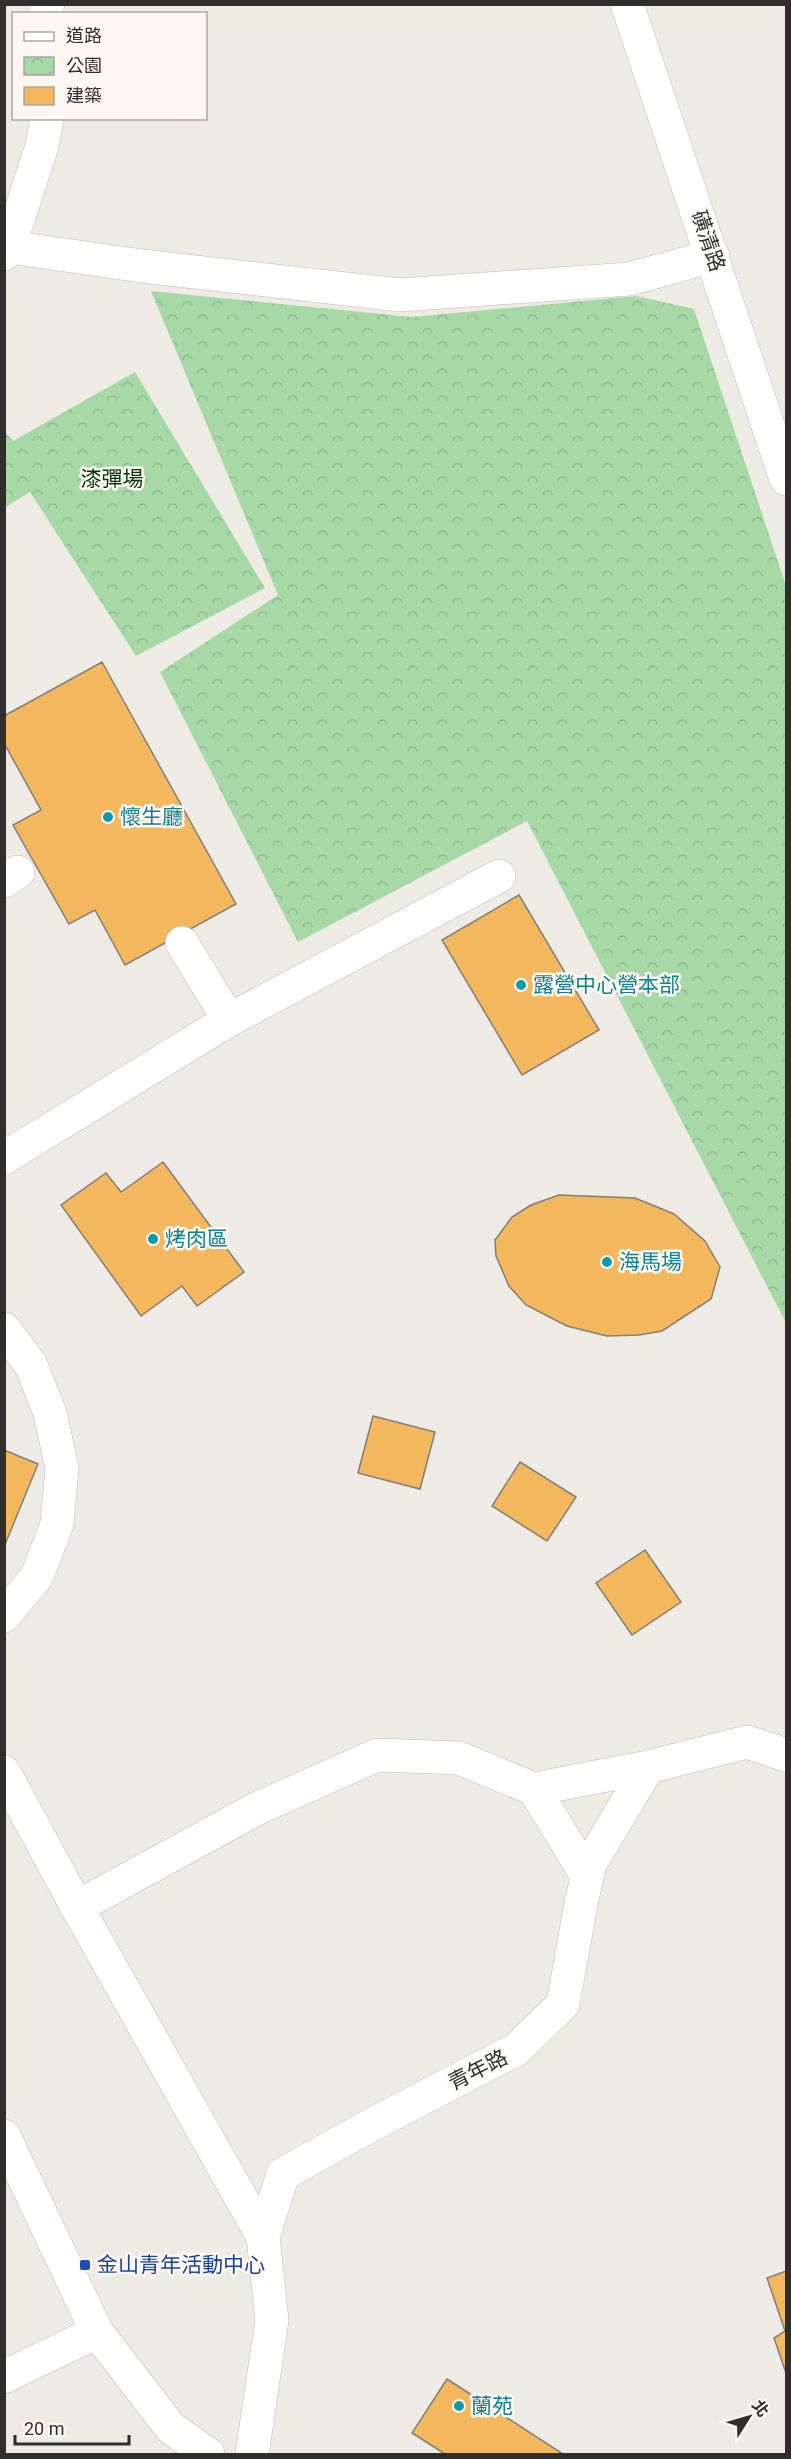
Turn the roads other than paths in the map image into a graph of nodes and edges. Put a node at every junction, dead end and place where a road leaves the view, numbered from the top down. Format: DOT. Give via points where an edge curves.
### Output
graph roads {
  1 [pos="627,4"];
  2 [pos="47,120"];
  3 [pos="7,250"];
  4 [pos="713,256"];
  5 [pos="786,479"];
  6 [pos="499,876"];
  7 [pos="182,943"];
  8 [pos="229,1020"];
  9 [pos="4,1158"];
  10 [pos="5,1321"];
  11 [pos="4,1616"];
  12 [pos="786,1755"];
  13 [pos="648,1767"];
  14 [pos="4,1772"];
  15 [pos="534,1789"];
  16 [pos="587,1876"];
  17 [pos="77,1907"];
  18 [pos="4,2136"];
  19 [pos="263,2237"];
  20 [pos="97,2332"];
  21 [pos="4,2377"];
  22 [pos="208,2454"];
  23 [pos="252,2454"];
  1 -- 4 [label="street, 磺清路"];
  2 -- 3 [label="street" via="42,146"];
  3 -- 4 [label="street" via="400,295 629,279"];
  4 -- 5 [label="street, 磺清路"];
  6 -- 8 [label="street"];
  7 -- 8 [label="street"];
  8 -- 9 [label="street"];
  10 -- 11 [label="street" via="31,1365 50,1413 62,1468 57,1524 37,1576"];
  12 -- 13 [label="street" via="747,1742"];
  13 -- 15 [label="street"];
  13 -- 16 [label="street, 青年路" via="590,1864"];
  14 -- 17 [label="street"];
  15 -- 16 [label="street"];
  15 -- 17 [label="street" via="459,1758 377,1755 256,1809"];
  16 -- 19 [label="street, 青年路" via="564,2004 517,2049 283,2174"];
  17 -- 19 [label="street"];
  18 -- 20 [label="street"];
  19 -- 23 [label="street, 青年路" via="272,2320"];
  20 -- 21 [label="street"];
  20 -- 22 [label="street" via="171,2428"];
}
